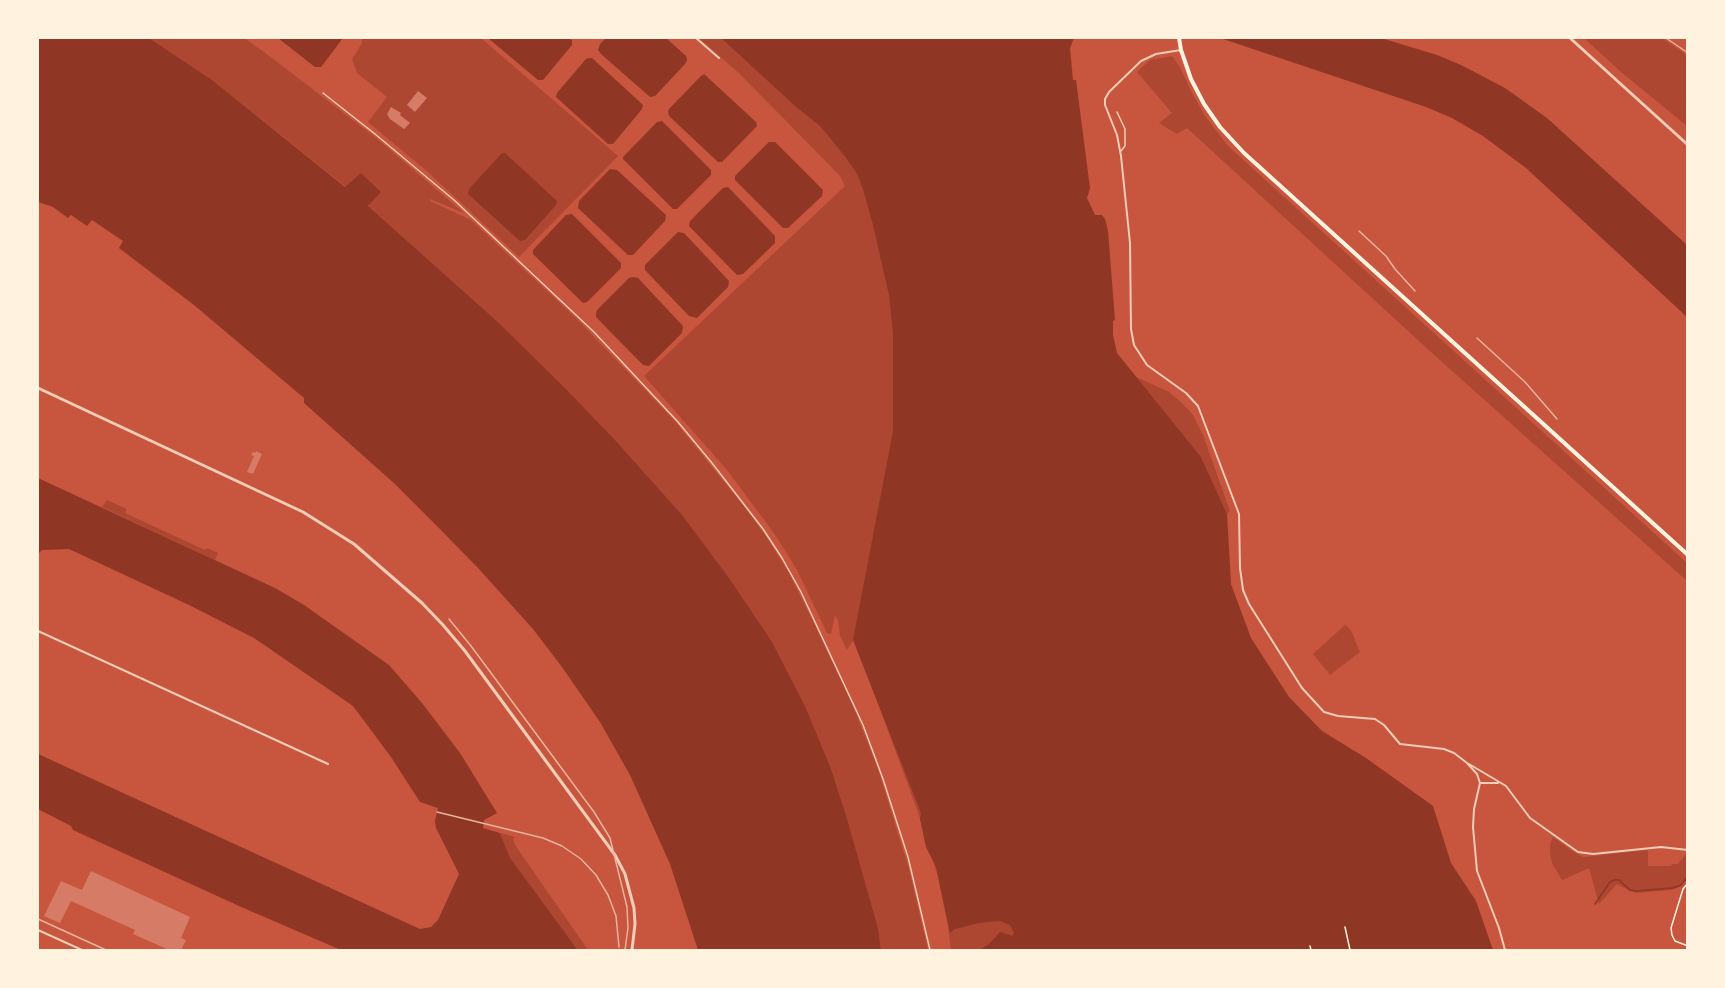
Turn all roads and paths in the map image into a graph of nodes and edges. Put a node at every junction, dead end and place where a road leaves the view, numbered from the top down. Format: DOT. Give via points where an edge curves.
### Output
graph roads {
  1 [pos="696,38"];
  2 [pos="1179,38"];
  3 [pos="1570,38"];
  4 [pos="1181,50"];
  5 [pos="719,58"];
  6 [pos="323,93"];
  7 [pos="1117,111"];
  8 [pos="1688,145"];
  9 [pos="1121,152"];
  10 [pos="38,388"];
  11 [pos="1688,555"];
  12 [pos="38,631"];
  13 [pos="1467,763"];
  14 [pos="328,764"];
  15 [pos="1480,783"];
  16 [pos="1501,783"];
  17 [pos="1688,850"];
  18 [pos="1688,883"];
  19 [pos="1345,927"];
  20 [pos="38,930"];
  21 [pos="1310,946"];
  22 [pos="1688,946"];
  23 [pos="82,951"];
  24 [pos="632,951"];
  25 [pos="930,951"];
  26 [pos="1311,951"];
  27 [pos="1350,951"];
  28 [pos="1505,951"];
  1 -- 5 [label="street"];
  2 -- 4 [label="main road"];
  3 -- 8 [label="street"];
  4 -- 9 [label="street" via="1141,61 1106,96 1105,105"];
  4 -- 11 [label="main road" via="1204,104 1244,153"];
  6 -- 25 [label="lane" via="454,200 594,332 678,422 763,529 801,592 863,725 908,858"];
  7 -- 9 [label="lane" via="1125,132"];
  9 -- 13 [label="street" via="1134,345 1147,365 1198,406 1239,514 1240,575 1249,604 1302,688 1324,712 1375,719 1400,744 1444,749"];
  10 -- 24 [label="street" via="303,512 354,544 422,603 465,651 615,855 634,908"];
  12 -- 14 [label="street"];
  13 -- 15 [label="street"];
  13 -- 16 [label="street"];
  15 -- 16 [label="street"];
  15 -- 28 [label="street" via="1473,817 1477,871"];
  16 -- 17 [label="street" via="1530,818 1578,852 1661,847"];
  18 -- 22 [label="path" via="1671,928 1675,940"];
  19 -- 27 [label="path"];
  20 -- 23 [label="street"];
  21 -- 26 [label="path"];
}
